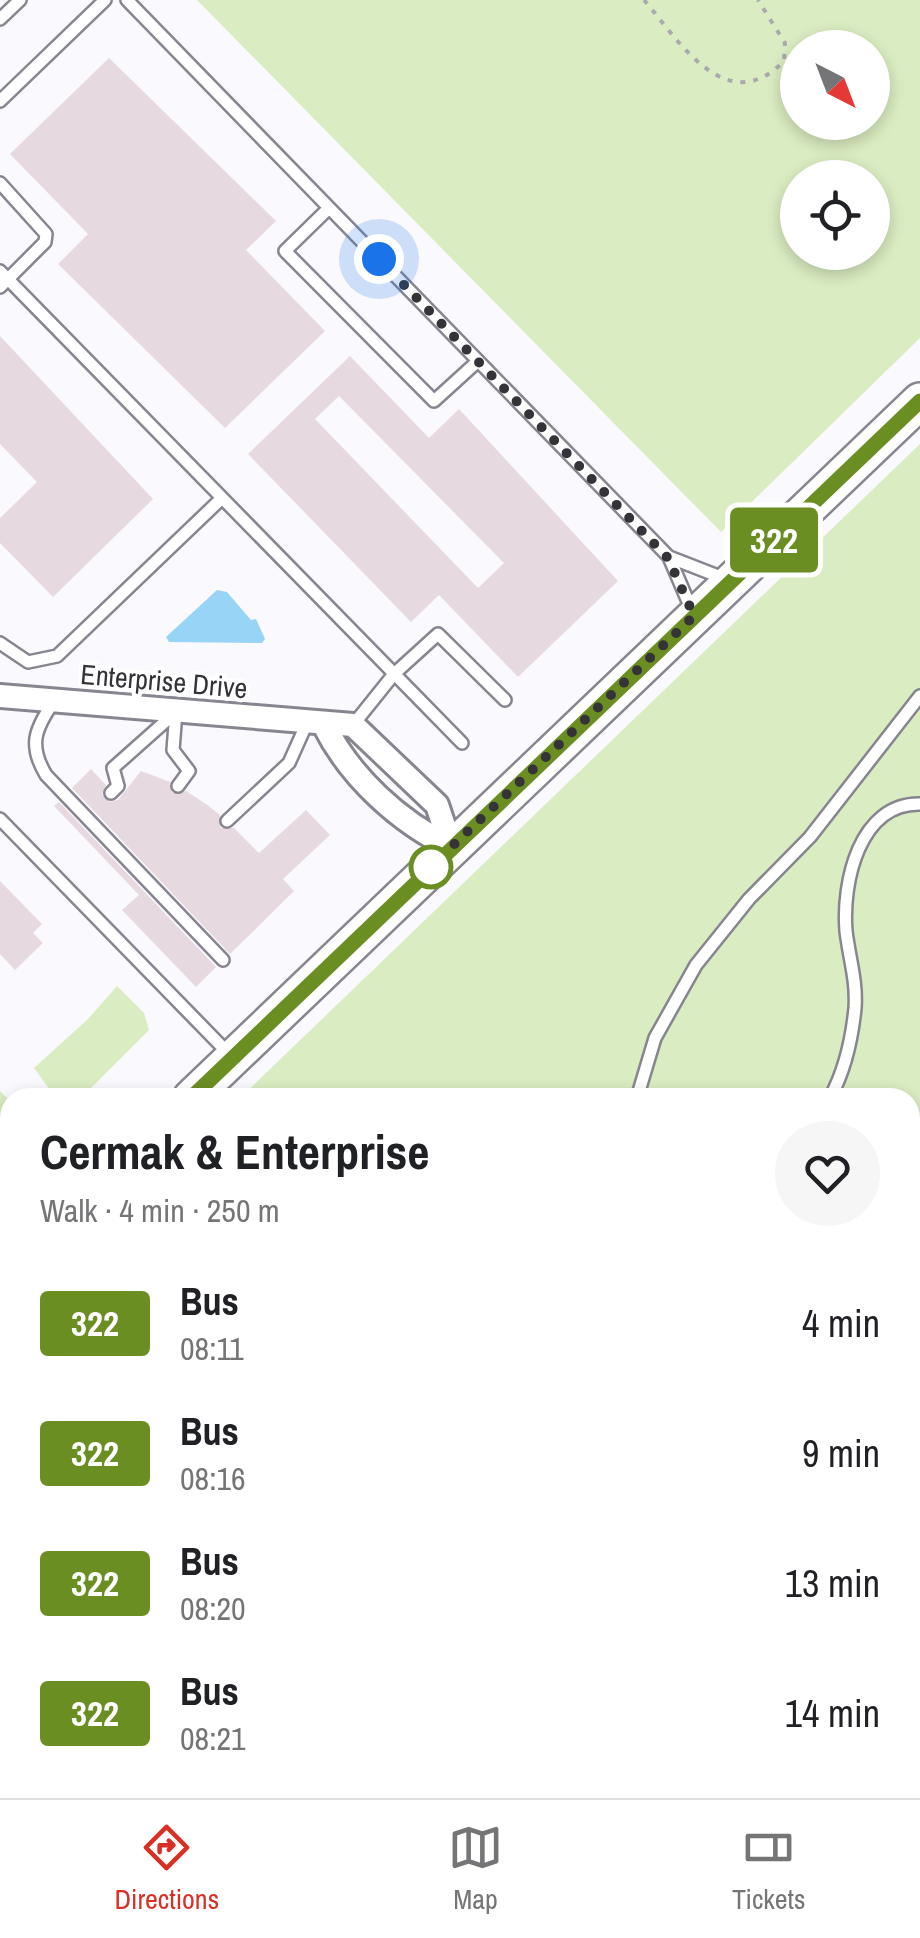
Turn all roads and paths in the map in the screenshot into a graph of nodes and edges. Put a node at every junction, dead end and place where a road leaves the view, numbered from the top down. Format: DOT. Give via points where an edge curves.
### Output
graph roads {
  1 [pos="20,0"];
  2 [pos="105,0"];
  3 [pos="127,0"];
  4 [pos="644,0"];
  5 [pos="758,0"];
  6 [pos="0,19"];
  7 [pos="0,101"];
  8 [pos="0,184"];
  9 [pos="329,208"];
  10 [pos="3,280"];
  11 [pos="478,361"];
  12 [pos="920,401"];
  13 [pos="222,498"];
  14 [pos="668,558"];
  15 [pos="731,581"];
  16 [pos="694,616"];
  17 [pos="0,643"];
  18 [pos="394,674"];
  19 [pos="0,696"];
  20 [pos="920,696"];
  21 [pos="504,700"];
  22 [pos="54,701"];
  23 [pos="176,712"];
  24 [pos="316,724"];
  25 [pos="353,725"];
  26 [pos="462,742"];
  27 [pos="178,786"];
  28 [pos="111,793"];
  29 [pos="920,804"];
  30 [pos="0,819"];
  31 [pos="228,821"];
  32 [pos="451,847"];
  33 [pos="223,960"];
  34 [pos="232,1058"];
  35 [pos="201,1088"];
  36 [pos="640,1088"];
  37 [pos="834,1088"];
  1 -- 6 [label="lane"];
  2 -- 7 [label="lane"];
  3 -- 9 [label="lane"];
  4 -- 5 [label="path" via="696,64 728,79 767,73 784,61 785,44"];
  8 -- 10 [label="lane" via="46,234"];
  9 -- 11 [label="lane"];
  9 -- 11 [label="lane" via="285,250 434,402"];
  10 -- 13 [label="lane"];
  11 -- 14 [label="lane"];
  12 -- 15 [label="main road"];
  13 -- 17 [label="lane" via="56,656 28,662"];
  13 -- 18 [label="lane"];
  14 -- 15 [label="lane"];
  14 -- 16 [label="lane"];
  15 -- 16 [label="main road"];
  16 -- 32 [label="main road"];
  18 -- 21 [label="lane" via="438,634"];
  18 -- 25 [label="lane"];
  18 -- 26 [label="lane"];
  19 -- 22 [label="street, Enterprise Drive"];
  20 -- 36 [label="lane" via="810,837 696,965 655,1038"];
  22 -- 23 [label="street, Enterprise Drive"];
  22 -- 33 [label="lane" via="35,728 34,754 46,774"];
  23 -- 24 [label="street, Enterprise Drive"];
  23 -- 27 [label="lane" via="173,750 190,771"];
  23 -- 28 [label="lane" via="113,768 118,786"];
  24 -- 25 [label="street, Enterprise Drive"];
  24 -- 31 [label="lane" via="289,763"];
  24 -- 32 [label="street" via="411,828"];
  25 -- 32 [label="street" via="436,805"];
  29 -- 37 [label="lane" via="882,818 853,864 846,930 855,1008"];
  30 -- 34 [label="lane"];
  32 -- 34 [label="main road"];
  34 -- 35 [label="main road"];
}
